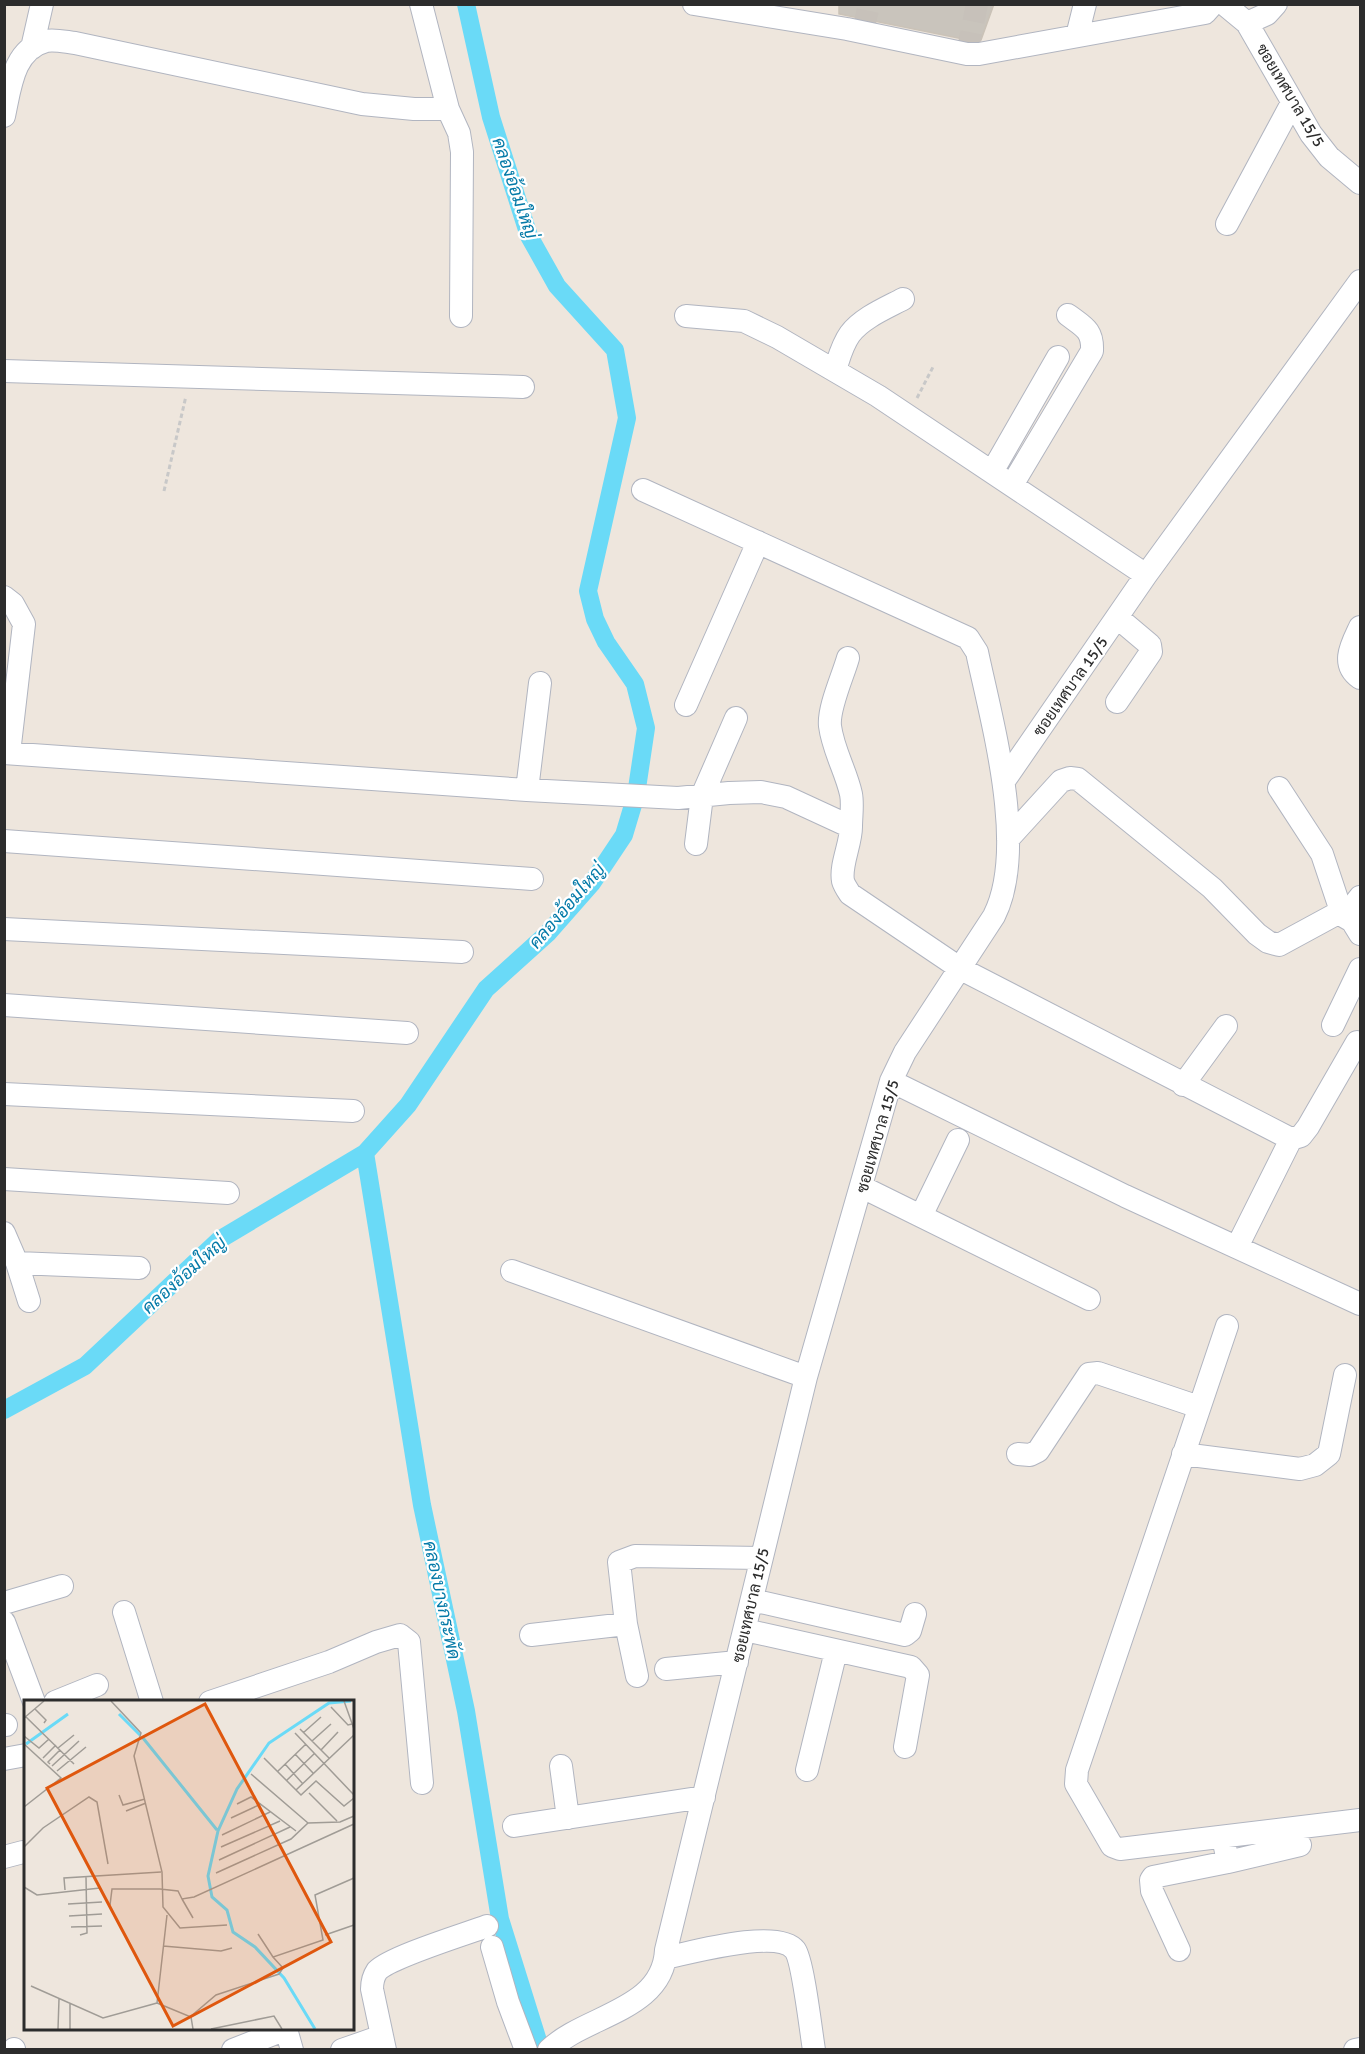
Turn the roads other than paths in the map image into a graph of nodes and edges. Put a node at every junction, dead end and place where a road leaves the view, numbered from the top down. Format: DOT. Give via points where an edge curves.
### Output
graph roads {
  1 [pos="42,4"];
  2 [pos="421,4"];
  3 [pos="694,4"];
  4 [pos="1085,4"];
  5 [pos="1213,4"];
  6 [pos="1224,4"];
  7 [pos="1276,4"];
  8 [pos="1247,23"];
  9 [pos="1077,36"];
  10 [pos="32,48"];
  11 [pos="10,66"];
  12 [pos="1292,103"];
  13 [pos="448,109"];
  14 [pos="4,116"];
  15 [pos="1360,183"];
  16 [pos="1227,224"];
  17 [pos="1360,281"];
  18 [pos="903,299"];
  19 [pos="1068,315"];
  20 [pos="461,316"];
  21 [pos="686,316"];
  22 [pos="1058,357"];
  23 [pos="835,370"];
  24 [pos="4,371"];
  25 [pos="523,387"];
  26 [pos="992,472"];
  27 [pos="1012,485"];
  28 [pos="643,490"];
  29 [pos="758,542"];
  30 [pos="1146,575"];
  31 [pos="4,597"];
  32 [pos="1118,618"];
  33 [pos="1360,627"];
  34 [pos="848,658"];
  35 [pos="1360,678"];
  36 [pos="540,683"];
  37 [pos="1117,702"];
  38 [pos="686,705"];
  39 [pos="736,718"];
  40 [pos="7,753"];
  41 [pos="1004,781"];
  42 [pos="1279,788"];
  43 [pos="527,790"];
  44 [pos="702,796"];
  45 [pos="851,827"];
  46 [pos="1008,839"];
  47 [pos="4,841"];
  48 [pos="696,844"];
  49 [pos="532,879"];
  50 [pos="1360,897"];
  51 [pos="1344,915"];
  52 [pos="4,930"];
  53 [pos="1360,933"];
  54 [pos="462,952"];
  55 [pos="961,969"];
  56 [pos="1360,969"];
  57 [pos="4,1005"];
  58 [pos="1333,1025"];
  59 [pos="1226,1026"];
  60 [pos="407,1033"];
  61 [pos="1357,1042"];
  62 [pos="891,1081"];
  63 [pos="1183,1085"];
  64 [pos="4,1094"];
  65 [pos="352,1111"];
  66 [pos="1291,1139"];
  67 [pos="958,1140"];
  68 [pos="4,1179"];
  69 [pos="862,1187"];
  70 [pos="228,1193"];
  71 [pos="921,1216"];
  72 [pos="4,1233"];
  73 [pos="1237,1247"];
  74 [pos="17,1263"];
  75 [pos="140,1268"];
  76 [pos="512,1271"];
  77 [pos="1089,1299"];
  78 [pos="29,1301"];
  79 [pos="1360,1304"];
  80 [pos="1227,1326"];
  81 [pos="1346,1376"];
  82 [pos="806,1377"];
  83 [pos="1199,1407"];
  84 [pos="1018,1454"];
  85 [pos="1183,1454"];
  86 [pos="761,1558"];
  87 [pos="62,1587"];
  88 [pos="752,1600"];
  89 [pos="4,1603"];
  90 [pos="124,1612"];
  91 [pos="915,1614"];
  92 [pos="4,1622"];
  93 [pos="626,1624"];
  94 [pos="745,1629"];
  95 [pos="531,1635"];
  96 [pos="836,1651"];
  97 [pos="737,1662"];
  98 [pos="666,1669"];
  99 [pos="637,1677"];
  100 [pos="97,1685"];
  101 [pos="34,1700"];
  102 [pos="58,1700"];
  103 [pos="152,1700"];
  104 [pos="213,1700"];
  105 [pos="905,1747"];
  106 [pos="24,1755"];
  107 [pos="4,1760"];
  108 [pos="561,1766"];
  109 [pos="807,1770"];
  110 [pos="422,1783"];
  111 [pos="704,1797"];
  112 [pos="568,1818"];
  113 [pos="1360,1820"];
  114 [pos="514,1826"];
  115 [pos="1223,1838"];
  116 [pos="1300,1845"];
  117 [pos="1227,1862"];
  118 [pos="1179,1950"];
  119 [pos="665,1958"];
  120 [pos="281,2030"];
  121 [pos="287,2030"];
  122 [pos="384,2043"];
  123 [pos="234,2049"];
  124 [pos="292,2049"];
  125 [pos="342,2049"];
  126 [pos="526,2049"];
  127 [pos="549,2049"];
  128 [pos="814,2049"];
  129 [pos="1355,2049"];
  130 [pos="1360,2049"];
  1 -- 10 [label="street"];
  2 -- 13 [label="street"];
  3 -- 9 [label="street" via="967,54"];
  4 -- 9 [label="street"];
  5 -- 9 [label="street" via="1205,13"];
  6 -- 8 [label="street, ซอยเทศบาล 15/5"];
  7 -- 8 [label="street" via="1267,14"];
  8 -- 12 [label="street, ซอยเทศบาล 15/5"];
  10 -- 11 [label="street"];
  10 -- 13 [label="street" via="47,41 75,43 362,104"];
  11 -- 14 [label="street"];
  12 -- 15 [label="street, ซอยเทศบาล 15/5" via="1329,157"];
  12 -- 16 [label="street"];
  13 -- 20 [label="street" via="462,152"];
  17 -- 30 [label="street, ซอยเทศบาล 15/5"];
  18 -- 23 [label="street" via="851,333"];
  19 -- 27 [label="street" via="1088,330 1092,351"];
  21 -- 23 [label="street" via="744,321"];
  22 -- 26 [label="street"];
  23 -- 26 [label="street"];
  24 -- 25 [label="street"];
  26 -- 27 [label="street"];
  27 -- 30 [label="street"];
  28 -- 29 [label="street"];
  29 -- 38 [label="street"];
  29 -- 41 [label="street" via="968,638 976,652"];
  30 -- 32 [label="street, ซอยเทศบาล 15/5"];
  31 -- 40 [label="street" via="13,604 24,624"];
  32 -- 37 [label="street" via="1150,645 1151,652"];
  32 -- 41 [label="street, ซอยเทศบาล 15/5"];
  33 -- 35 [label="street" via="1349,648 1349,662"];
  34 -- 45 [label="street" via="830,726 852,797"];
  36 -- 43 [label="street"];
  39 -- 44 [label="street"];
  40 -- 43 [label="street"];
  41 -- 46 [label="street, ซอยเทศบาล 15/5"];
  42 -- 51 [label="street" via="1322,854"];
  43 -- 44 [label="street"];
  44 -- 45 [label="street" via="770,793"];
  44 -- 48 [label="street"];
  45 -- 55 [label="street" via="843,881 850,894"];
  46 -- 51 [label="street" via="1060,781 1078,779 1212,888 1257,934 1274,945 1332,916"];
  46 -- 55 [label="street, ซอยเทศบาล 15/5" via="999,907"];
  47 -- 49 [label="street"];
  50 -- 51 [label="street"];
  51 -- 53 [label="street"];
  52 -- 54 [label="street"];
  55 -- 62 [label="street, ซอยเทศบาล 15/5" via="905,1052"];
  55 -- 63 [label="street"];
  56 -- 58 [label="street"];
  57 -- 60 [label="street"];
  59 -- 63 [label="street"];
  61 -- 66 [label="street" via="1308,1127 1301,1136"];
  62 -- 69 [label="street, ซอยเทศบาล 15/5"];
  62 -- 73 [label="street"];
  63 -- 66 [label="street"];
  64 -- 65 [label="street"];
  66 -- 73 [label="street"];
  67 -- 71 [label="street"];
  68 -- 70 [label="street"];
  69 -- 71 [label="street"];
  69 -- 82 [label="street, ซอยเทศบาล 15/5"];
  71 -- 77 [label="street"];
  72 -- 74 [label="street"];
  73 -- 79 [label="street"];
  74 -- 75 [label="street"];
  74 -- 78 [label="street"];
  76 -- 82 [label="street"];
  80 -- 83 [label="street"];
  81 -- 85 [label="street" via="1329,1454 1315,1465 1300,1469"];
  82 -- 86 [label="street, ซอยเทศบาล 15/5"];
  83 -- 84 [label="street" via="1098,1373 1089,1374 1038,1451"];
  83 -- 85 [label="street"];
  85 -- 115 [label="street" via="1077,1770 1076,1784 1112,1846 1120,1849"];
  86 -- 88 [label="street, ซอยเทศบาล 15/5"];
  86 -- 93 [label="street" via="636,1556 623,1560 619,1562"];
  87 -- 89 [label="street"];
  88 -- 91 [label="street" via="905,1635"];
  88 -- 94 [label="street, ซอยเทศบาล 15/5"];
  90 -- 103 [label="street"];
  92 -- 101 [label="street"];
  93 -- 95 [label="street"];
  93 -- 99 [label="street"];
  94 -- 96 [label="street"];
  94 -- 97 [label="street, ซอยเทศบาล 15/5"];
  96 -- 105 [label="street" via="911,1667 918,1675"];
  96 -- 109 [label="street"];
  97 -- 98 [label="street"];
  97 -- 111 [label="street, ซอยเทศบาล 15/5"];
  100 -- 102 [label="street"];
  104 -- 110 [label="street" via="400,1635 408,1642"];
  106 -- 107 [label="street"];
  108 -- 112 [label="street"];
  111 -- 112 [label="street"];
  111 -- 119 [label="street, ซอยเทศบาล 15/5"];
  112 -- 114 [label="street"];
  113 -- 115 [label="street"];
  115 -- 117 [label="street"];
  116 -- 117 [label="street"];
  117 -- 118 [label="street" via="1151,1880 1152,1891"];
  119 -- 127 [label="street, ซอยเทศบาล 15/5" via="657,1981 643,1996"];
  119 -- 128 [label="street" via="752,1941 789,1945 798,1958"];
  120 -- 123 [label="street"];
  121 -- 124 [label="street"];
  122 -- 125 [label="street"];
  122 -- 126 [label="street" via="372,1989 378,1970 401,1957 489,1936"];
  129 -- 130 [label="street"];
}
